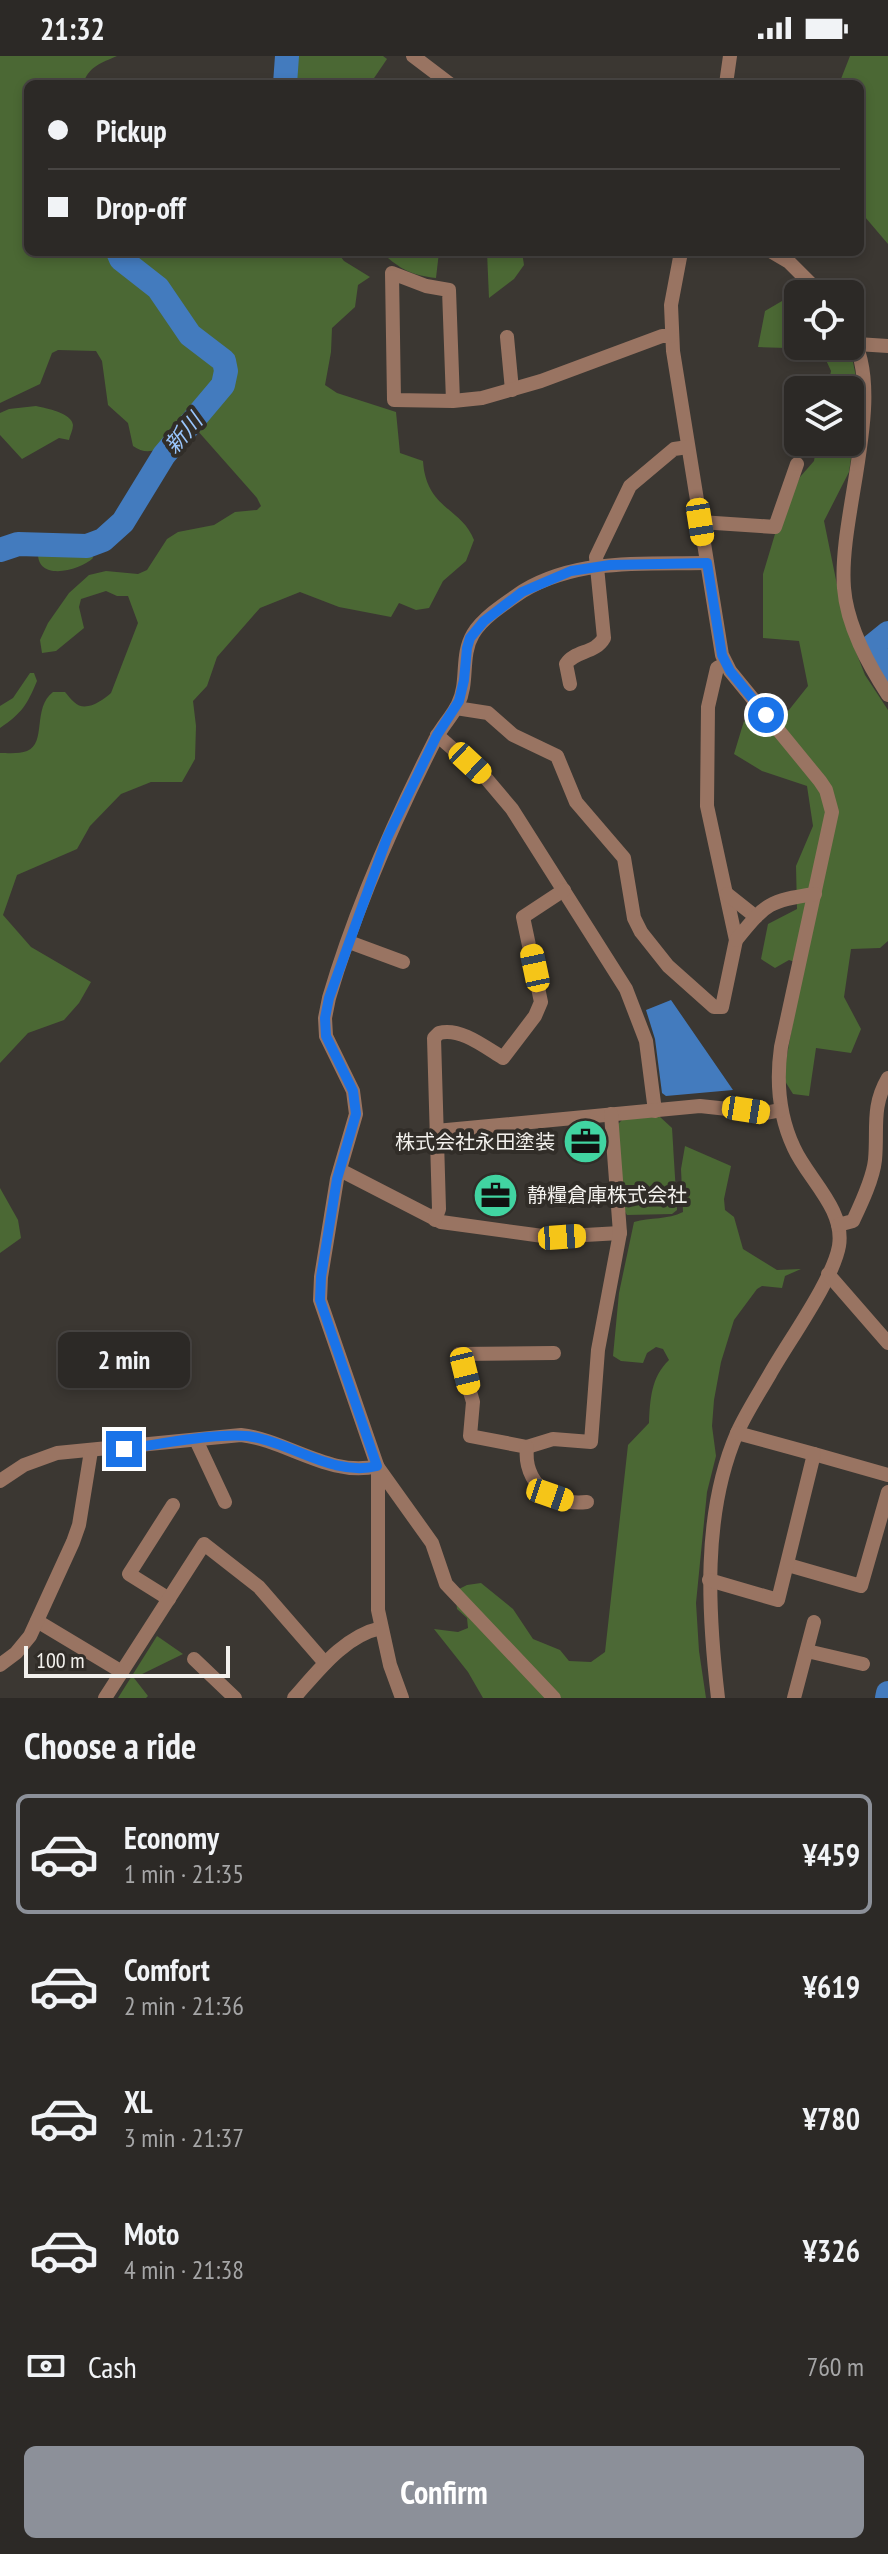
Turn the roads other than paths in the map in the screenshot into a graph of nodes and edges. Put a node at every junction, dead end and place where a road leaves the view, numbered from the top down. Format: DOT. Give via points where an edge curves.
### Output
graph roads {
  1 [pos="413,56"];
  2 [pos="730,56"];
  3 [pos="445,80"];
  4 [pos="727,80"];
  5 [pos="680,256"];
  6 [pos="779,256"];
  7 [pos="807,280"];
  8 [pos="671,336"];
  9 [pos="507,337"];
  10 [pos="864,342"];
  11 [pos="888,346"];
  12 [pos="861,360"];
  13 [pos="512,390"];
  14 [pos="453,401"];
  15 [pos="688,447"];
  16 [pos="797,464"];
  17 [pos="700,522"];
  18 [pos="707,563"];
  19 [pos="597,566"];
  20 [pos="725,664"];
  21 [pos="570,684"];
  22 [pos="888,695"];
  23 [pos="456,708"];
  24 [pos="437,735"];
  25 [pos="564,890"];
  26 [pos="727,894"];
  27 [pos="815,894"];
  28 [pos="756,917"];
  29 [pos="736,940"];
  30 [pos="349,942"];
  31 [pos="403,962"];
  32 [pos="888,1078"];
  33 [pos="781,1110"];
  34 [pos="655,1111"];
  35 [pos="611,1114"];
  36 [pos="436,1131"];
  37 [pos="882,1164"];
  38 [pos="340,1170"];
  39 [pos="435,1220"];
  40 [pos="838,1225"];
  41 [pos="620,1233"];
  42 [pos="828,1274"];
  43 [pos="888,1343"];
  44 [pos="554,1353"];
  45 [pos="737,1433"];
  46 [pos="196,1440"];
  47 [pos="527,1447"];
  48 [pos="91,1451"];
  49 [pos="814,1454"];
  50 [pos="377,1466"];
  51 [pos="888,1475"];
  52 [pos="0,1481"];
  53 [pos="888,1492"];
  54 [pos="225,1502"];
  55 [pos="587,1502"];
  56 [pos="173,1505"];
  57 [pos="788,1565"];
  58 [pos="709,1580"];
  59 [pos="169,1599"];
  60 [pos="37,1621"];
  61 [pos="814,1622"];
  62 [pos="381,1628"];
  63 [pos="807,1651"];
  64 [pos="194,1659"];
  65 [pos="325,1663"];
  66 [pos="863,1664"];
  67 [pos="0,1665"];
  68 [pos="122,1672"];
  69 [pos="105,1698"];
  70 [pos="235,1698"];
  71 [pos="294,1698"];
  72 [pos="402,1698"];
  73 [pos="554,1698"];
  74 [pos="718,1698"];
  75 [pos="794,1698"];
  1 -- 3 [label="street"];
  2 -- 4 [label="street"];
  5 -- 8 [label="street"];
  6 -- 7 [label="street"];
  8 -- 13 [label="street"];
  8 -- 15 [label="street"];
  9 -- 13 [label="street"];
  10 -- 11 [label="street"];
  12 -- 22 [label="street" via="866,395 844,544 844,591 862,656"];
  13 -- 14 [label="street"];
  14 -- 14 [label="street" via="394,400 392,273 449,290"];
  15 -- 17 [label="street"];
  15 -- 19 [label="street" via="674,449 630,486 596,557"];
  16 -- 17 [label="street" via="775,527"];
  17 -- 18 [label="street"];
  18 -- 19 [label="street"];
  18 -- 20 [label="street"];
  19 -- 21 [label="street" via="604,638 593,650 569,659"];
  19 -- 23 [label="street" via="533,586 476,629 467,648"];
  20 -- 26 [label="street" via="717,668 709,699 707,806"];
  20 -- 27 [label="street" via="826,790 832,812"];
  23 -- 24 [label="street"];
  23 -- 29 [label="street" via="488,713 513,735 557,756 576,802 624,858 641,932 668,966 714,1007 722,1007"];
  24 -- 25 [label="street" via="499,792"];
  24 -- 30 [label="street" via="387,838"];
  25 -- 34 [label="street" via="634,1006 646,1041"];
  25 -- 36 [label="street" via="523,917 541,1002 503,1058 453,1033 434,1038"];
  26 -- 28 [label="street"];
  26 -- 29 [label="street"];
  27 -- 28 [label="street" via="774,901"];
  27 -- 33 [label="street" via="781,1047"];
  28 -- 29 [label="street"];
  30 -- 31 [label="street"];
  30 -- 38 [label="street" via="329,998 325,1027 356,1103"];
  32 -- 37 [label="street" via="875,1115"];
  33 -- 34 [label="street" via="713,1106"];
  33 -- 40 [label="street" via="794,1149"];
  34 -- 35 [label="street"];
  35 -- 36 [label="street"];
  35 -- 41 [label="street"];
  36 -- 39 [label="street"];
  37 -- 40 [label="street" via="853,1221"];
  38 -- 39 [label="street"];
  38 -- 50 [label="street" via="320,1300"];
  39 -- 41 [label="street" via="539,1236"];
  40 -- 42 [label="street" via="839,1249"];
  41 -- 47 [label="street" via="598,1350 591,1442 553,1439"];
  42 -- 43 [label="street"];
  42 -- 45 [label="street"];
  44 -- 47 [label="street" via="459,1354 473,1402 470,1436"];
  45 -- 49 [label="street"];
  45 -- 58 [label="street" via="719,1494"];
  46 -- 48 [label="street"];
  46 -- 50 [label="street" via="254,1437 318,1461"];
  46 -- 54 [label="street"];
  47 -- 55 [label="street" via="525,1464 533,1480 550,1495"];
  48 -- 52 [label="street" via="40,1458"];
  48 -- 60 [label="street" via="77,1534"];
  49 -- 51 [label="street"];
  49 -- 57 [label="street"];
  50 -- 62 [label="street"];
  50 -- 73 [label="street" via="432,1543 446,1584"];
  53 -- 57 [label="street" via="861,1586"];
  56 -- 59 [label="street" via="129,1574"];
  57 -- 58 [label="street" via="778,1600"];
  58 -- 74 [label="street"];
  59 -- 65 [label="street" via="204,1544 259,1587"];
  59 -- 68 [label="street"];
  60 -- 67 [label="street" via="24,1645"];
  60 -- 68 [label="street"];
  61 -- 63 [label="street"];
  62 -- 65 [label="street"];
  62 -- 72 [label="street"];
  63 -- 66 [label="street"];
  63 -- 75 [label="street"];
  64 -- 70 [label="street"];
  65 -- 71 [label="street"];
  68 -- 69 [label="street"];
}
